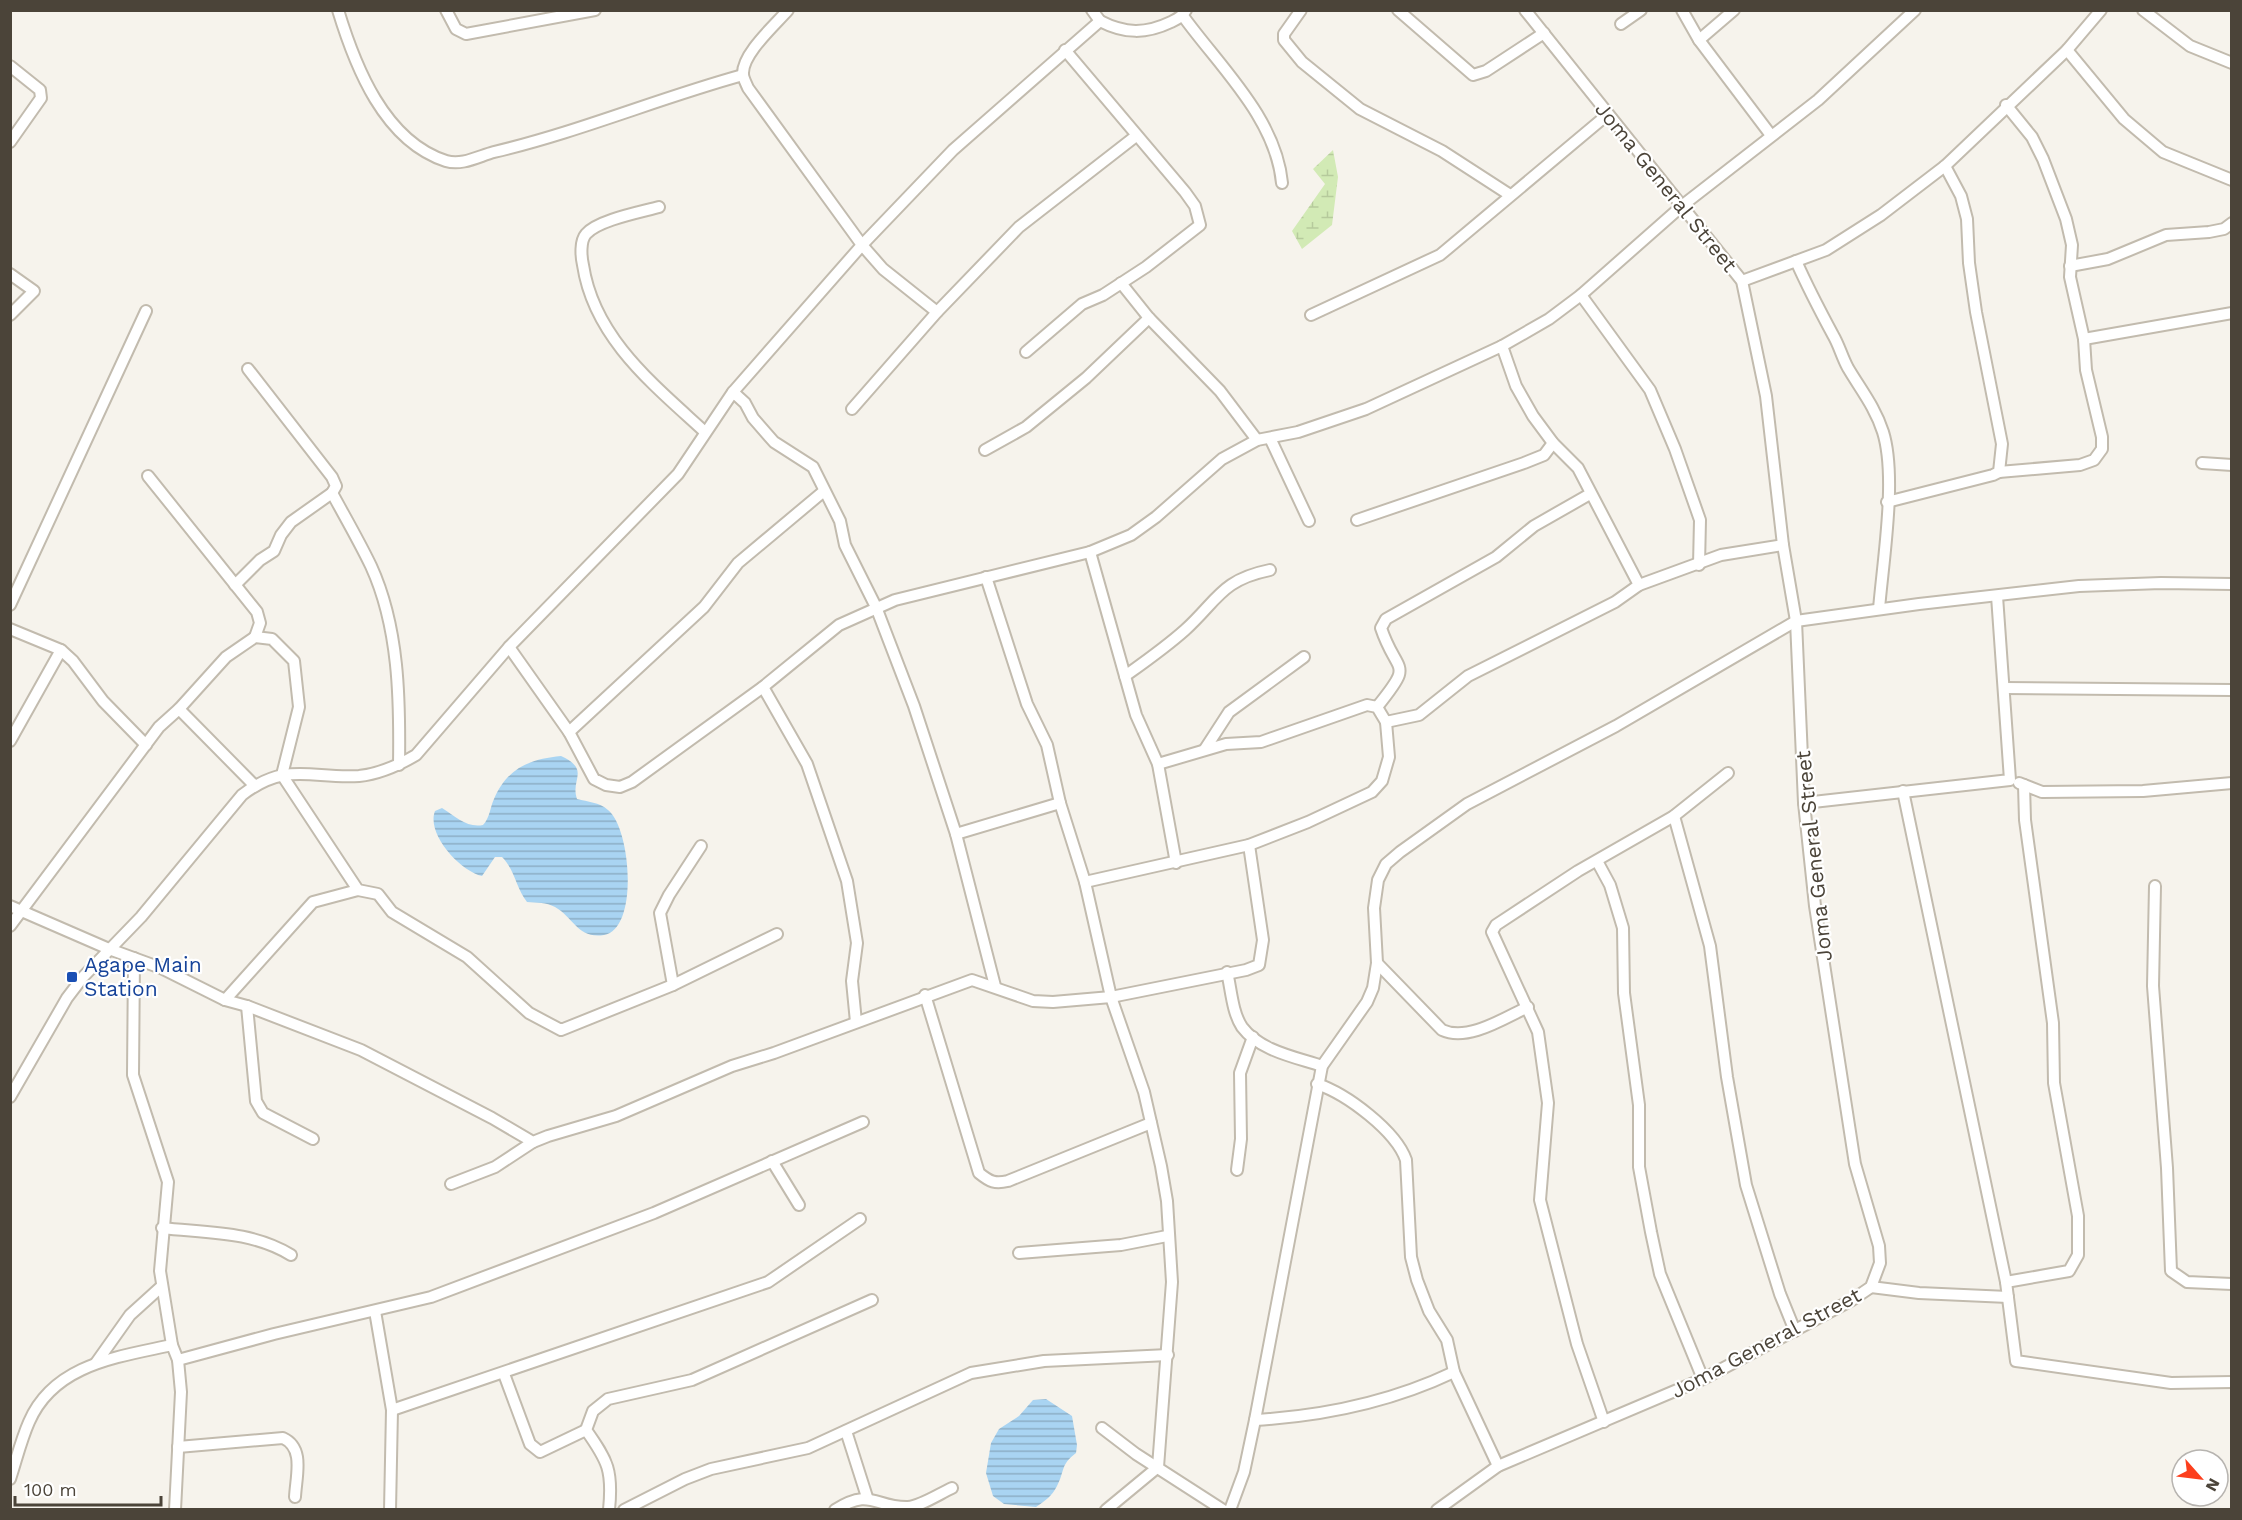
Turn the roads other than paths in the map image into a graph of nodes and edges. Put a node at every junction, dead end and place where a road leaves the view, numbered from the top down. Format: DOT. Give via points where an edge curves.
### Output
graph roads {
  1 [pos="338,10"];
  2 [pos="446,10"];
  3 [pos="595,10"];
  4 [pos="788,10"];
  5 [pos="1092,10"];
  6 [pos="1301,10"];
  7 [pos="1398,10"];
  8 [pos="1525,10"];
  9 [pos="1641,10"];
  10 [pos="1682,10"];
  11 [pos="1734,10"];
  12 [pos="1915,10"];
  13 [pos="2101,10"];
  14 [pos="2143,10"];
  15 [pos="1184,13"];
  16 [pos="548,16"];
  17 [pos="1100,21"];
  18 [pos="1622,24"];
  19 [pos="1544,33"];
  20 [pos="1699,40"];
  21 [pos="1065,50"];
  22 [pos="2067,50"];
  23 [pos="2232,63"];
  24 [pos="10,66"];
  25 [pos="742,75"];
  26 [pos="2006,105"];
  27 [pos="1607,115"];
  28 [pos="1770,134"];
  29 [pos="1136,136"];
  30 [pos="10,142"];
  31 [pos="1945,166"];
  32 [pos="2232,180"];
  33 [pos="1282,183"];
  34 [pos="1510,195"];
  35 [pos="1683,205"];
  36 [pos="659,207"];
  37 [pos="2232,223"];
  38 [pos="862,245"];
  39 [pos="1796,261"];
  40 [pos="2070,266"];
  41 [pos="10,273"];
  42 [pos="1742,281"];
  43 [pos="1121,283"];
  44 [pos="1581,295"];
  45 [pos="146,311"];
  46 [pos="937,312"];
  47 [pos="2232,313"];
  48 [pos="10,315"];
  49 [pos="1311,315"];
  50 [pos="1149,318"];
  51 [pos="2084,339"];
  52 [pos="1502,346"];
  53 [pos="1026,352"];
  54 [pos="248,369"];
  55 [pos="733,392"];
  56 [pos="852,409"];
  57 [pos="705,432"];
  58 [pos="1270,438"];
  59 [pos="1257,440"];
  60 [pos="1553,443"];
  61 [pos="985,450"];
  62 [pos="2202,463"];
  63 [pos="2232,465"];
  64 [pos="2000,472"];
  65 [pos="148,476"];
  66 [pos="824,491"];
  67 [pos="332,493"];
  68 [pos="1590,494"];
  69 [pos="1887,502"];
  70 [pos="1356,520"];
  71 [pos="1309,521"];
  72 [pos="1783,545"];
  73 [pos="1090,552"];
  74 [pos="1699,565"];
  75 [pos="1270,570"];
  76 [pos="986,577"];
  77 [pos="2232,584"];
  78 [pos="235,585"];
  79 [pos="1639,585"];
  80 [pos="1997,596"];
  81 [pos="10,605"];
  82 [pos="876,607"];
  83 [pos="1879,609"];
  84 [pos="1796,621"];
  85 [pos="10,629"];
  86 [pos="255,637"];
  87 [pos="509,647"];
  88 [pos="61,650"];
  89 [pos="1304,657"];
  90 [pos="1125,676"];
  91 [pos="763,687"];
  92 [pos="2004,688"];
  93 [pos="2232,690"];
  94 [pos="1377,707"];
  95 [pos="179,709"];
  96 [pos="1386,722"];
  97 [pos="569,732"];
  98 [pos="10,741"];
  99 [pos="146,745"];
  100 [pos="1205,749"];
  101 [pos="1158,764"];
  102 [pos="399,765"];
  103 [pos="1728,773"];
  104 [pos="282,775"];
  105 [pos="2010,780"];
  106 [pos="2232,783"];
  107 [pos="2024,785"];
  108 [pos="255,786"];
  109 [pos="1903,791"];
  110 [pos="1060,803"];
  111 [pos="1804,803"];
  112 [pos="1674,816"];
  113 [pos="956,834"];
  114 [pos="1249,845"];
  115 [pos="701,846"];
  116 [pos="1597,861"];
  117 [pos="1176,863"];
  118 [pos="1084,882"];
  119 [pos="2155,886"];
  120 [pos="358,890"];
  121 [pos="10,906"];
  122 [pos="21,912"];
  123 [pos="10,926"];
  124 [pos="777,934"];
  125 [pos="110,949"];
  126 [pos="134,958"];
  127 [pos="1377,963"];
  128 [pos="1227,972"];
  129 [pos="673,985"];
  130 [pos="995,986"];
  131 [pos="925,996"];
  132 [pos="1111,997"];
  133 [pos="225,1000"];
  134 [pos="247,1006"];
  135 [pos="1528,1007"];
  136 [pos="856,1022"];
  137 [pos="1253,1036"];
  138 [pos="1322,1066"];
  139 [pos="1317,1084"];
  140 [pos="10,1097"];
  141 [pos="863,1122"];
  142 [pos="1151,1123"];
  143 [pos="313,1138"];
  144 [pos="533,1142"];
  145 [pos="772,1161"];
  146 [pos="1237,1170"];
  147 [pos="451,1184"];
  148 [pos="799,1205"];
  149 [pos="860,1219"];
  150 [pos="162,1227"];
  151 [pos="1167,1236"];
  152 [pos="1019,1253"];
  153 [pos="291,1255"];
  154 [pos="2006,1282"];
  155 [pos="2232,1284"];
  156 [pos="162,1286"];
  157 [pos="1871,1287"];
  158 [pos="2008,1297"];
  159 [pos="872,1300"];
  160 [pos="375,1311"];
  161 [pos="1795,1331"];
  162 [pos="172,1345"];
  163 [pos="1168,1355"];
  164 [pos="178,1360"];
  165 [pos="96,1363"];
  166 [pos="1454,1372"];
  167 [pos="504,1374"];
  168 [pos="1704,1379"];
  169 [pos="2232,1382"];
  170 [pos="392,1410"];
  171 [pos="1255,1420"];
  172 [pos="1604,1422"];
  173 [pos="1102,1428"];
  174 [pos="586,1430"];
  175 [pos="846,1431"];
  176 [pos="178,1447"];
  177 [pos="1498,1466"];
  178 [pos="1158,1467"];
  179 [pos="10,1479"];
  180 [pos="952,1488"];
  181 [pos="295,1497"];
  182 [pos="867,1497"];
  183 [pos="175,1509"];
  184 [pos="390,1509"];
  185 [pos="609,1509"];
  186 [pos="624,1509"];
  187 [pos="835,1509"];
  188 [pos="1106,1509"];
  189 [pos="1223,1509"];
  190 [pos="1230,1509"];
  191 [pos="1437,1509"];
  1 -- 25 [label="street" via="351,55 391,120 429,153 448,162 536,143"];
  2 -- 16 [label="street" via="456,29 466,34"];
  3 -- 16 [label="street"];
  4 -- 25 [label="street" via="750,53"];
  5 -- 17 [label="street"];
  6 -- 34 [label="street" via="1284,40 1302,62 1360,109 1442,151"];
  7 -- 19 [label="street" via="1473,75 1486,71"];
  8 -- 19 [label="street, Joma General Street"];
  9 -- 18 [label="street"];
  10 -- 20 [label="street"];
  11 -- 20 [label="street"];
  12 -- 28 [label="street" via="1818,100"];
  13 -- 22 [label="street"];
  14 -- 23 [label="street" via="2190,46"];
  15 -- 17 [label="street" via="1153,30 1137,32"];
  15 -- 33 [label="street" via="1266,132 1281,169"];
  17 -- 21 [label="street"];
  19 -- 27 [label="street, Joma General Street"];
  20 -- 28 [label="street"];
  21 -- 29 [label="street"];
  21 -- 38 [label="street" via="952,150"];
  22 -- 26 [label="street"];
  22 -- 32 [label="street" via="2124,119 2163,152"];
  24 -- 30 [label="street" via="40,90 41,98"];
  25 -- 38 [label="street"];
  26 -- 31 [label="street"];
  26 -- 40 [label="street" via="2032,137 2043,159 2066,219 2072,245"];
  27 -- 34 [label="street"];
  27 -- 35 [label="street, Joma General Street"];
  28 -- 35 [label="street"];
  29 -- 43 [label="street" via="1190,199 1200,225"];
  29 -- 46 [label="street" via="1018,227"];
  31 -- 39 [label="street" via="1826,250"];
  31 -- 64 [label="street" via="1961,195 1967,219 1976,312 2002,444"];
  34 -- 49 [label="street" via="1440,255"];
  35 -- 42 [label="street, Joma General Street"];
  35 -- 44 [label="street"];
  36 -- 57 [label="street" via="599,225 587,233 583,240 584,274 620,350"];
  37 -- 40 [label="street" via="2209,232 2166,235 2108,259"];
  38 -- 46 [label="street" via="883,269"];
  38 -- 55 [label="street"];
  39 -- 42 [label="street"];
  39 -- 69 [label="street" via="1817,311 1873,405 1884,434"];
  40 -- 51 [label="street"];
  41 -- 48 [label="street" via="34,291"];
  42 -- 72 [label="street, Joma General Street" via="1766,396"];
  43 -- 50 [label="street"];
  43 -- 53 [label="street" via="1082,304"];
  44 -- 52 [label="street"];
  44 -- 74 [label="street" via="1654,399 1700,520"];
  45 -- 81 [label="street"];
  46 -- 56 [label="street"];
  47 -- 51 [label="street"];
  50 -- 59 [label="street" via="1220,391"];
  50 -- 61 [label="street" via="1086,378 1026,427"];
  51 -- 64 [label="street" via="2086,370 2102,448 2094,460 2080,465"];
  52 -- 58 [label="street" via="1366,409"];
  52 -- 60 [label="street" via="1516,386"];
  54 -- 67 [label="street" via="332,477 336,486"];
  55 -- 57 [label="street"];
  55 -- 66 [label="street" via="774,442 813,467"];
  57 -- 87 [label="street" via="678,474"];
  58 -- 59 [label="street"];
  58 -- 71 [label="street"];
  59 -- 73 [label="street" via="1222,459 1131,535"];
  60 -- 68 [label="street" via="1578,468"];
  60 -- 70 [label="street" via="1544,455 1524,463"];
  62 -- 63 [label="street"];
  64 -- 69 [label="street"];
  65 -- 78 [label="street"];
  66 -- 82 [label="street"];
  66 -- 97 [label="street" via="738,563 704,607"];
  67 -- 78 [label="street" via="291,522 274,551"];
  67 -- 102 [label="street" via="372,568 385,610 396,660"];
  68 -- 79 [label="street"];
  68 -- 94 [label="street" via="1534,526 1496,557 1386,619 1380,628 1401,668 1400,677"];
  69 -- 83 [label="street"];
  72 -- 74 [label="street" via="1721,555"];
  72 -- 84 [label="street, Joma General Street"];
  73 -- 76 [label="street"];
  73 -- 90 [label="street"];
  74 -- 79 [label="street"];
  75 -- 90 [label="street" via="1244,576 1217,595 1168,645"];
  76 -- 82 [label="street"];
  76 -- 110 [label="street" via="1027,704 1047,745"];
  77 -- 80 [label="street" via="2091,586"];
  78 -- 86 [label="street" via="257,612 260,623"];
  79 -- 96 [label="street" via="1615,602 1468,676 1419,715"];
  80 -- 83 [label="street"];
  80 -- 92 [label="street"];
  82 -- 91 [label="street" via="839,625"];
  82 -- 113 [label="street"];
  83 -- 84 [label="street"];
  84 -- 111 [label="street, Joma General Street"];
  84 -- 127 [label="street" via="1616,726 1467,804 1400,852 1386,864 1378,880 1374,908"];
  85 -- 88 [label="street"];
  86 -- 95 [label="street" via="225,657"];
  86 -- 104 [label="street" via="272,639 294,661 299,707"];
  87 -- 97 [label="street"];
  87 -- 102 [label="street" via="416,754"];
  88 -- 98 [label="street"];
  88 -- 99 [label="street"];
  89 -- 100 [label="street" via="1229,712"];
  90 -- 101 [label="street" via="1136,715"];
  91 -- 97 [label="street" via="620,787 594,779"];
  91 -- 136 [label="street" via="807,764 847,881 858,943 852,981"];
  92 -- 93 [label="street"];
  92 -- 105 [label="street"];
  94 -- 96 [label="street"];
  94 -- 100 [label="street" via="1367,705 1261,742"];
  95 -- 99 [label="street"];
  95 -- 108 [label="street"];
  96 -- 114 [label="street" via="1389,757 1378,787 1308,822"];
  99 -- 122 [label="street"];
  100 -- 101 [label="street"];
  101 -- 117 [label="street"];
  102 -- 104 [label="street" via="360,776 294,772"];
  103 -- 112 [label="street"];
  104 -- 108 [label="street"];
  104 -- 120 [label="street"];
  105 -- 107 [label="street"];
  105 -- 109 [label="street"];
  106 -- 107 [label="street" via="2143,792 2042,792"];
  107 -- 154 [label="street" via="2025,820 2052,1023 2054,1083 2078,1216 2078,1255 2069,1270"];
  108 -- 125 [label="street" via="242,795"];
  109 -- 111 [label="street"];
  109 -- 154 [label="street"];
  110 -- 113 [label="street"];
  110 -- 118 [label="street"];
  111 -- 157 [label="street, Joma General Street" via="1815,906 1855,1164 1879,1246 1880,1263"];
  112 -- 116 [label="street"];
  112 -- 161 [label="street" via="1710,946 1746,1185"];
  113 -- 130 [label="street"];
  114 -- 117 [label="street"];
  114 -- 128 [label="street" via="1262,956 1259,965"];
  115 -- 129 [label="street" via="660,914"];
  116 -- 135 [label="street" via="1496,925 1492,932"];
  116 -- 168 [label="street" via="1610,885 1623,928 1624,993 1639,1105 1639,1167 1651,1232 1660,1274"];
  117 -- 118 [label="street"];
  118 -- 132 [label="street"];
  119 -- 155 [label="street" via="2153,986 2171,1271 2187,1282"];
  120 -- 129 [label="street" via="378,894 392,912 467,957 529,1013 561,1030"];
  120 -- 133 [label="street" via="313,902"];
  121 -- 122 [label="street"];
  122 -- 123 [label="street"];
  122 -- 125 [label="street"];
  124 -- 129 [label="street"];
  125 -- 126 [label="street"];
  125 -- 140 [label="street" via="67,998"];
  126 -- 133 [label="street"];
  126 -- 150 [label="street" via="133,1075 168,1182"];
  127 -- 135 [label="street" via="1442,1030 1451,1034 1479,1029"];
  127 -- 138 [label="street" via="1367,1002"];
  128 -- 132 [label="street"];
  128 -- 137 [label="street" via="1236,1013"];
  130 -- 131 [label="street" via="972,980"];
  130 -- 132 [label="street" via="1033,1001"];
  131 -- 136 [label="street"];
  131 -- 142 [label="street" via="979,1173 987,1180 995,1184 1008,1181"];
  132 -- 142 [label="street"];
  133 -- 134 [label="street"];
  134 -- 143 [label="street" via="259,1108"];
  134 -- 144 [label="street" via="361,1050"];
  135 -- 172 [label="street" via="1542,1048 1548,1103 1540,1200 1577,1344"];
  136 -- 144 [label="street" via="732,1066 616,1116"];
  137 -- 138 [label="street" via="1271,1049"];
  137 -- 146 [label="street" via="1240,1073 1241,1139"];
  138 -- 139 [label="street"];
  139 -- 166 [label="street" via="1352,1104 1401,1146 1406,1160 1413,1265 1430,1311 1447,1340"];
  139 -- 171 [label="street"];
  141 -- 145 [label="street"];
  142 -- 151 [label="street" via="1167,1201"];
  144 -- 147 [label="street" via="495,1167"];
  145 -- 148 [label="street"];
  145 -- 160 [label="street" via="623,1225 431,1297"];
  149 -- 167 [label="street" via="768,1282 579,1344"];
  150 -- 153 [label="street" via="252,1237"];
  150 -- 156 [label="street"];
  151 -- 152 [label="street" via="1121,1245"];
  151 -- 163 [label="street" via="1172,1282"];
  154 -- 158 [label="street"];
  156 -- 162 [label="street"];
  156 -- 165 [label="street" via="130,1315"];
  157 -- 158 [label="street"];
  157 -- 161 [label="street, Joma General Street"];
  158 -- 169 [label="street" via="2016,1361 2171,1383"];
  159 -- 174 [label="street" via="692,1380 608,1399 593,1411"];
  160 -- 164 [label="street"];
  160 -- 170 [label="street"];
  161 -- 168 [label="street, Joma General Street"];
  162 -- 164 [label="street"];
  162 -- 165 [label="street"];
  163 -- 175 [label="street" via="1044,1361 970,1373"];
  163 -- 178 [label="street"];
  164 -- 176 [label="street"];
  165 -- 179 [label="street" via="75,1372 42,1400 29,1421"];
  166 -- 171 [label="street" via="1424,1386 1348,1409 1301,1418"];
  166 -- 177 [label="street"];
  167 -- 170 [label="street" via="469,1382"];
  167 -- 174 [label="street" via="536,1451"];
  168 -- 172 [label="street, Joma General Street"];
  170 -- 184 [label="street"];
  171 -- 190 [label="street" via="1244,1472"];
  172 -- 177 [label="street, Joma General Street"];
  173 -- 178 [label="street"];
  174 -- 185 [label="street" via="605,1456"];
  175 -- 182 [label="street"];
  175 -- 186 [label="street" via="808,1448 711,1469"];
  176 -- 181 [label="street" via="283,1438 297,1449"];
  176 -- 183 [label="street"];
  177 -- 191 [label="street, Joma General Street"];
  178 -- 188 [label="street"];
  178 -- 189 [label="street"];
  180 -- 182 [label="street" via="909,1507"];
  182 -- 187 [label="street"];
}
